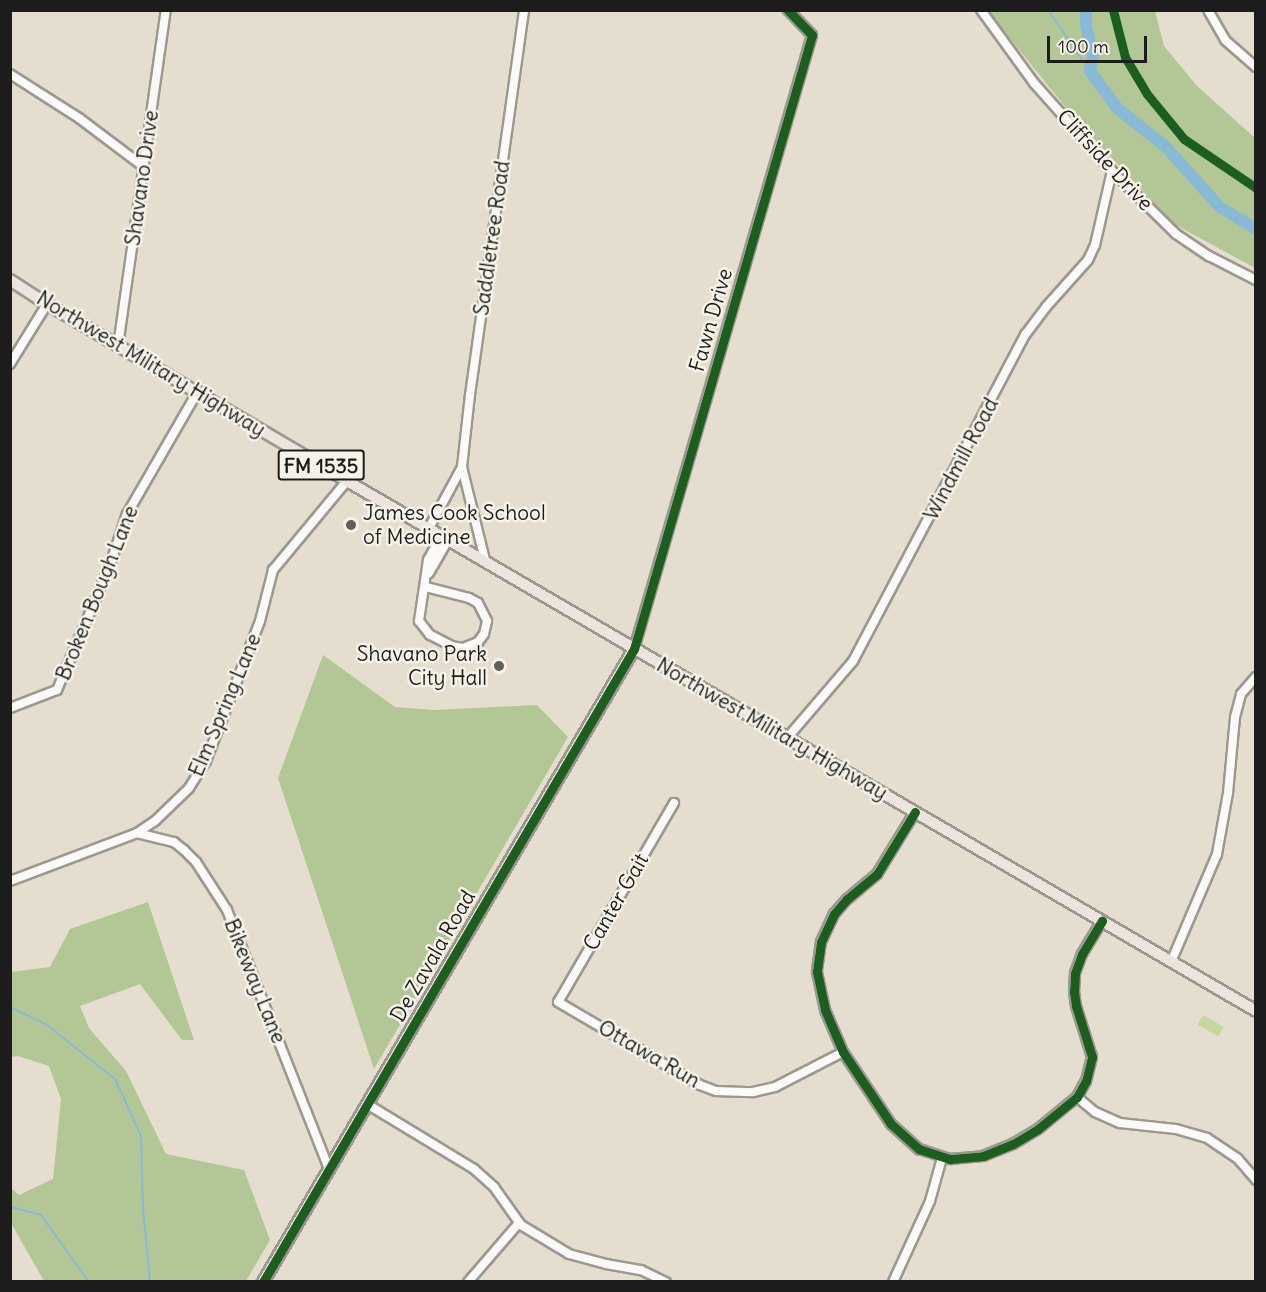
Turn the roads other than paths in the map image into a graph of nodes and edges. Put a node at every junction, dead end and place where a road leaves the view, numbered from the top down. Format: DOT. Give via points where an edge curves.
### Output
graph roads {
  1 [pos="166,10"];
  2 [pos="524,10"];
  3 [pos="788,10"];
  4 [pos="981,10"];
  5 [pos="1208,10"];
  6 [pos="1256,67"];
  7 [pos="10,74"];
  8 [pos="144,167"];
  9 [pos="1112,171"];
  10 [pos="10,280"];
  11 [pos="1256,280"];
  12 [pos="46,304"];
  13 [pos="118,346"];
  14 [pos="10,364"];
  15 [pos="198,392"];
  16 [pos="462,467"];
  17 [pos="347,481"];
  18 [pos="429,528"];
  19 [pos="445,537"];
  20 [pos="484,560"];
  21 [pos="426,587"];
  22 [pos="634,649"];
  23 [pos="1256,677"];
  24 [pos="10,708"];
  25 [pos="787,738"];
  26 [pos="675,802"];
  27 [pos="915,812"];
  28 [pos="137,834"];
  29 [pos="10,881"];
  30 [pos="1102,921"];
  31 [pos="1171,962"];
  32 [pos="558,1002"];
  33 [pos="1256,1011"];
  34 [pos="843,1052"];
  35 [pos="1077,1097"];
  36 [pos="367,1104"];
  37 [pos="942,1158"];
  38 [pos="329,1169"];
  39 [pos="1256,1180"];
  40 [pos="519,1223"];
  41 [pos="263,1281"];
  42 [pos="468,1281"];
  43 [pos="666,1281"];
  44 [pos="893,1281"];
  1 -- 8 [label="street, Shavano Drive"];
  2 -- 16 [label="street, Saddletree Road"];
  3 -- 22 [label="street, Fawn Drive" via="812,35"];
  4 -- 9 [label="street, Cliffside Drive" via="1034,84"];
  5 -- 6 [label="street" via="1225,40"];
  7 -- 8 [label="street" via="79,118"];
  8 -- 13 [label="street, Shavano Drive"];
  9 -- 11 [label="street, Cliffside Drive" via="1176,234"];
  9 -- 25 [label="street, Windmill Road" via="1088,260 1025,335 853,661"];
  10 -- 12 [label="main road, Northwest Military Highway / FM 1535"];
  12 -- 13 [label="main road, Northwest Military Highway / FM 1535"];
  12 -- 14 [label="street"];
  13 -- 15 [label="main road, Northwest Military Highway / FM 1535"];
  15 -- 17 [label="main road, Northwest Military Highway / FM 1535"];
  15 -- 24 [label="street, Broken Bough Lane" via="127,514 110,565 57,690"];
  16 -- 18 [label="street, Saddletree Road"];
  16 -- 20 [label="street, Saddletree Road"];
  17 -- 18 [label="main road, Northwest Military Highway / FM 1535"];
  17 -- 28 [label="street, Elm Spring Lane" via="273,570 260,621 198,775 179,800"];
  18 -- 19 [label="main road, Northwest Military Highway / FM 1535"];
  19 -- 20 [label="main road, Northwest Military Highway / FM 1535"];
  19 -- 21 [label="street" via="429,560"];
  20 -- 22 [label="main road, Northwest Military Highway / FM 1535"];
  21 -- 21 [label="street" via="419,615 425,631 458,648 478,642 487,621 478,603"];
  22 -- 25 [label="main road, Northwest Military Highway / FM 1535"];
  22 -- 36 [label="main road, De Zavala Road"];
  23 -- 31 [label="street" via="1241,694 1235,717 1228,793 1216,854"];
  25 -- 27 [label="main road, Northwest Military Highway / FM 1535"];
  26 -- 32 [label="street, Canter Gait"];
  27 -- 30 [label="main road, Northwest Military Highway / FM 1535"];
  27 -- 34 [label="street" via="877,874 847,899 821,942 817,972 820,993"];
  28 -- 29 [label="street, Elm Spring Lane"];
  28 -- 38 [label="street, Bikeway Lane" via="174,842 184,850 227,910"];
  30 -- 31 [label="main road, Northwest Military Highway / FM 1535"];
  30 -- 35 [label="street" via="1075,973 1075,999 1092,1057"];
  31 -- 33 [label="main road, Northwest Military Highway / FM 1535"];
  32 -- 34 [label="street, Ottawa Run" via="700,1085 723,1092 775,1087"];
  34 -- 37 [label="street" via="891,1124 912,1144"];
  35 -- 37 [label="street" via="1013,1144 975,1158"];
  35 -- 39 [label="street" via="1095,1112 1120,1123 1207,1137 1238,1159"];
  36 -- 38 [label="main road, De Zavala Road"];
  36 -- 40 [label="street" via="474,1169 494,1186"];
  37 -- 44 [label="street" via="930,1201"];
  38 -- 41 [label="main road, De Zavala Road"];
  40 -- 42 [label="street"];
  40 -- 43 [label="street" via="569,1254 641,1270"];
}
